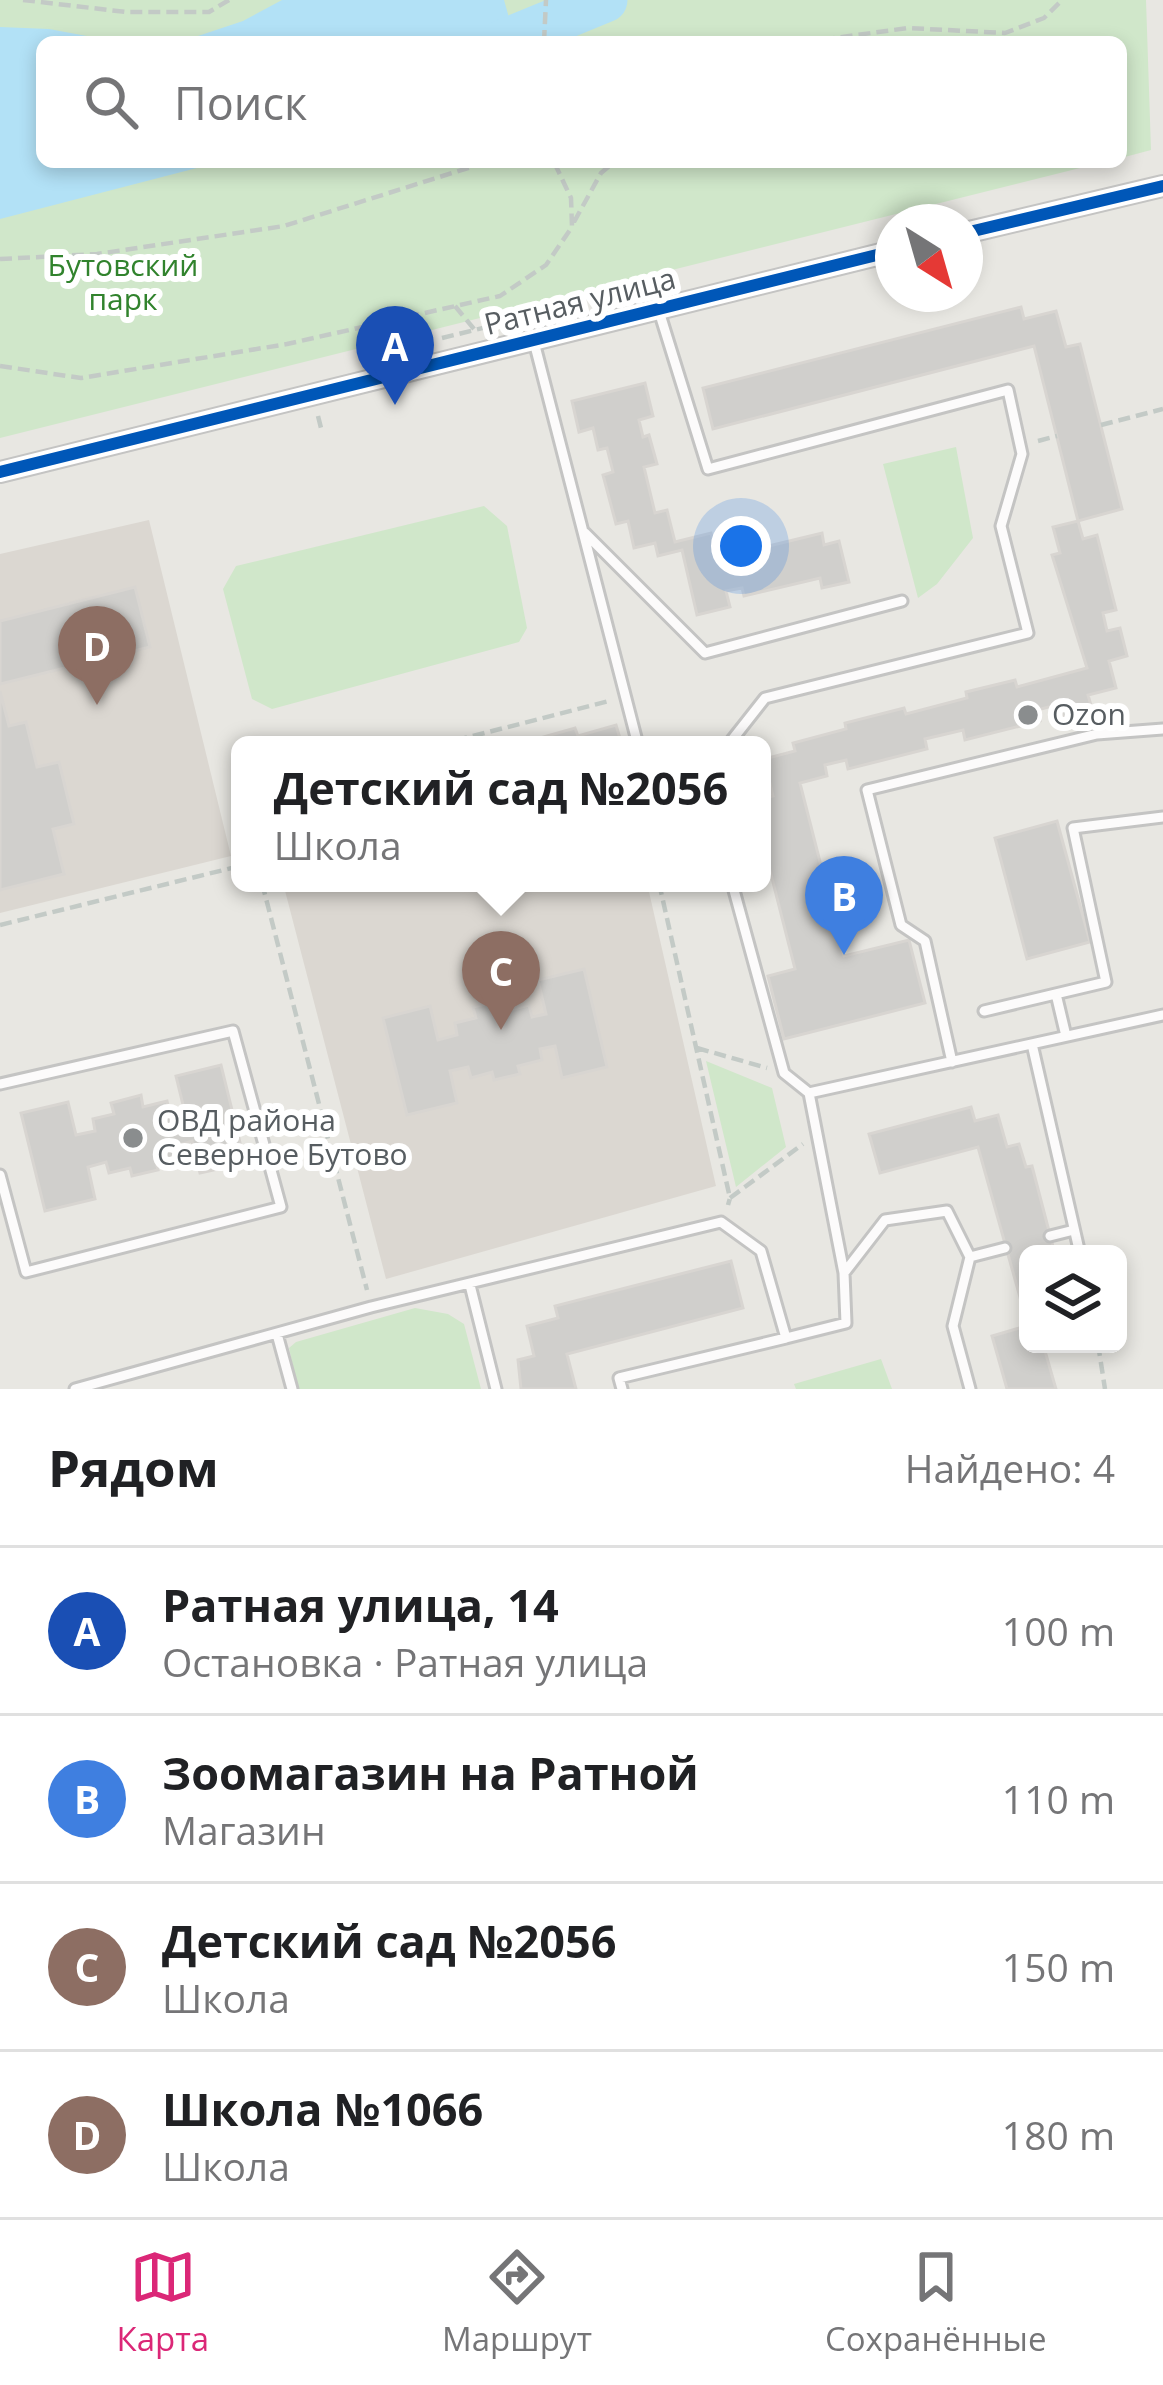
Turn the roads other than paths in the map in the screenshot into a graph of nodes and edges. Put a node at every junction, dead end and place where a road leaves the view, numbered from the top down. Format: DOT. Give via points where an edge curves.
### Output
graph roads {
  1 [pos="1163,186"];
  2 [pos="983,229"];
  3 [pos="875,255"];
  4 [pos="658,308"];
  5 [pos="533,338"];
  6 [pos="0,472"];
  7 [pos="584,531"];
  8 [pos="902,602"];
  9 [pos="1163,729"];
  10 [pos="636,736"];
  11 [pos="735,736"];
  12 [pos="1163,818"];
  13 [pos="734,892"];
  14 [pos="1056,994"];
  15 [pos="984,1011"];
  16 [pos="1163,1015"];
  17 [pos="1066,1036"];
  18 [pos="1032,1044"];
  19 [pos="952,1061"];
  20 [pos="0,1084"];
  21 [pos="808,1093"];
  22 [pos="0,1175"];
  23 [pos="1075,1230"];
  24 [pos="1050,1236"];
  25 [pos="1078,1245"];
  26 [pos="1005,1248"];
  27 [pos="970,1257"];
  28 [pos="844,1273"];
  29 [pos="470,1285"];
  30 [pos="277,1334"];
  31 [pos="786,1338"];
  32 [pos="75,1389"];
  33 [pos="292,1389"];
  34 [pos="496,1389"];
  35 [pos="622,1389"];
  36 [pos="970,1389"];
  1 -- 2 [label="street"];
  3 -- 4 [label="street, Ратная улица"];
  4 -- 5 [label="street, Ратная улица"];
  4 -- 11 [label="lane" via="708,469 1008,389 1022,454 1001,526 1028,633 765,698"];
  5 -- 6 [label="street, Ратная улица"];
  5 -- 7 [label="lane"];
  7 -- 8 [label="lane" via="705,652"];
  7 -- 10 [label="lane"];
  9 -- 19 [label="lane" via="1097,734 868,790 901,926 925,941"];
  12 -- 14 [label="lane" via="1073,828 1106,982"];
  13 -- 21 [label="lane" via="784,1073"];
  14 -- 15 [label="lane"];
  14 -- 17 [label="lane"];
  16 -- 17 [label="lane"];
  17 -- 18 [label="lane"];
  18 -- 19 [label="lane"];
  18 -- 23 [label="lane"];
  19 -- 21 [label="lane"];
  20 -- 22 [label="lane" via="233,1031 281,1207 26,1272"];
  21 -- 28 [label="lane"];
  23 -- 24 [label="lane"];
  23 -- 25 [label="lane"];
  26 -- 27 [label="lane"];
  27 -- 28 [label="lane" via="947,1211 885,1220"];
  27 -- 36 [label="lane" via="952,1326"];
  28 -- 31 [label="lane" via="846,1323"];
  29 -- 30 [label="lane"];
  29 -- 31 [label="lane" via="721,1222 761,1251"];
  29 -- 34 [label="lane"];
  30 -- 32 [label="lane"];
  30 -- 33 [label="lane"];
  31 -- 35 [label="lane" via="619,1378"];
}
